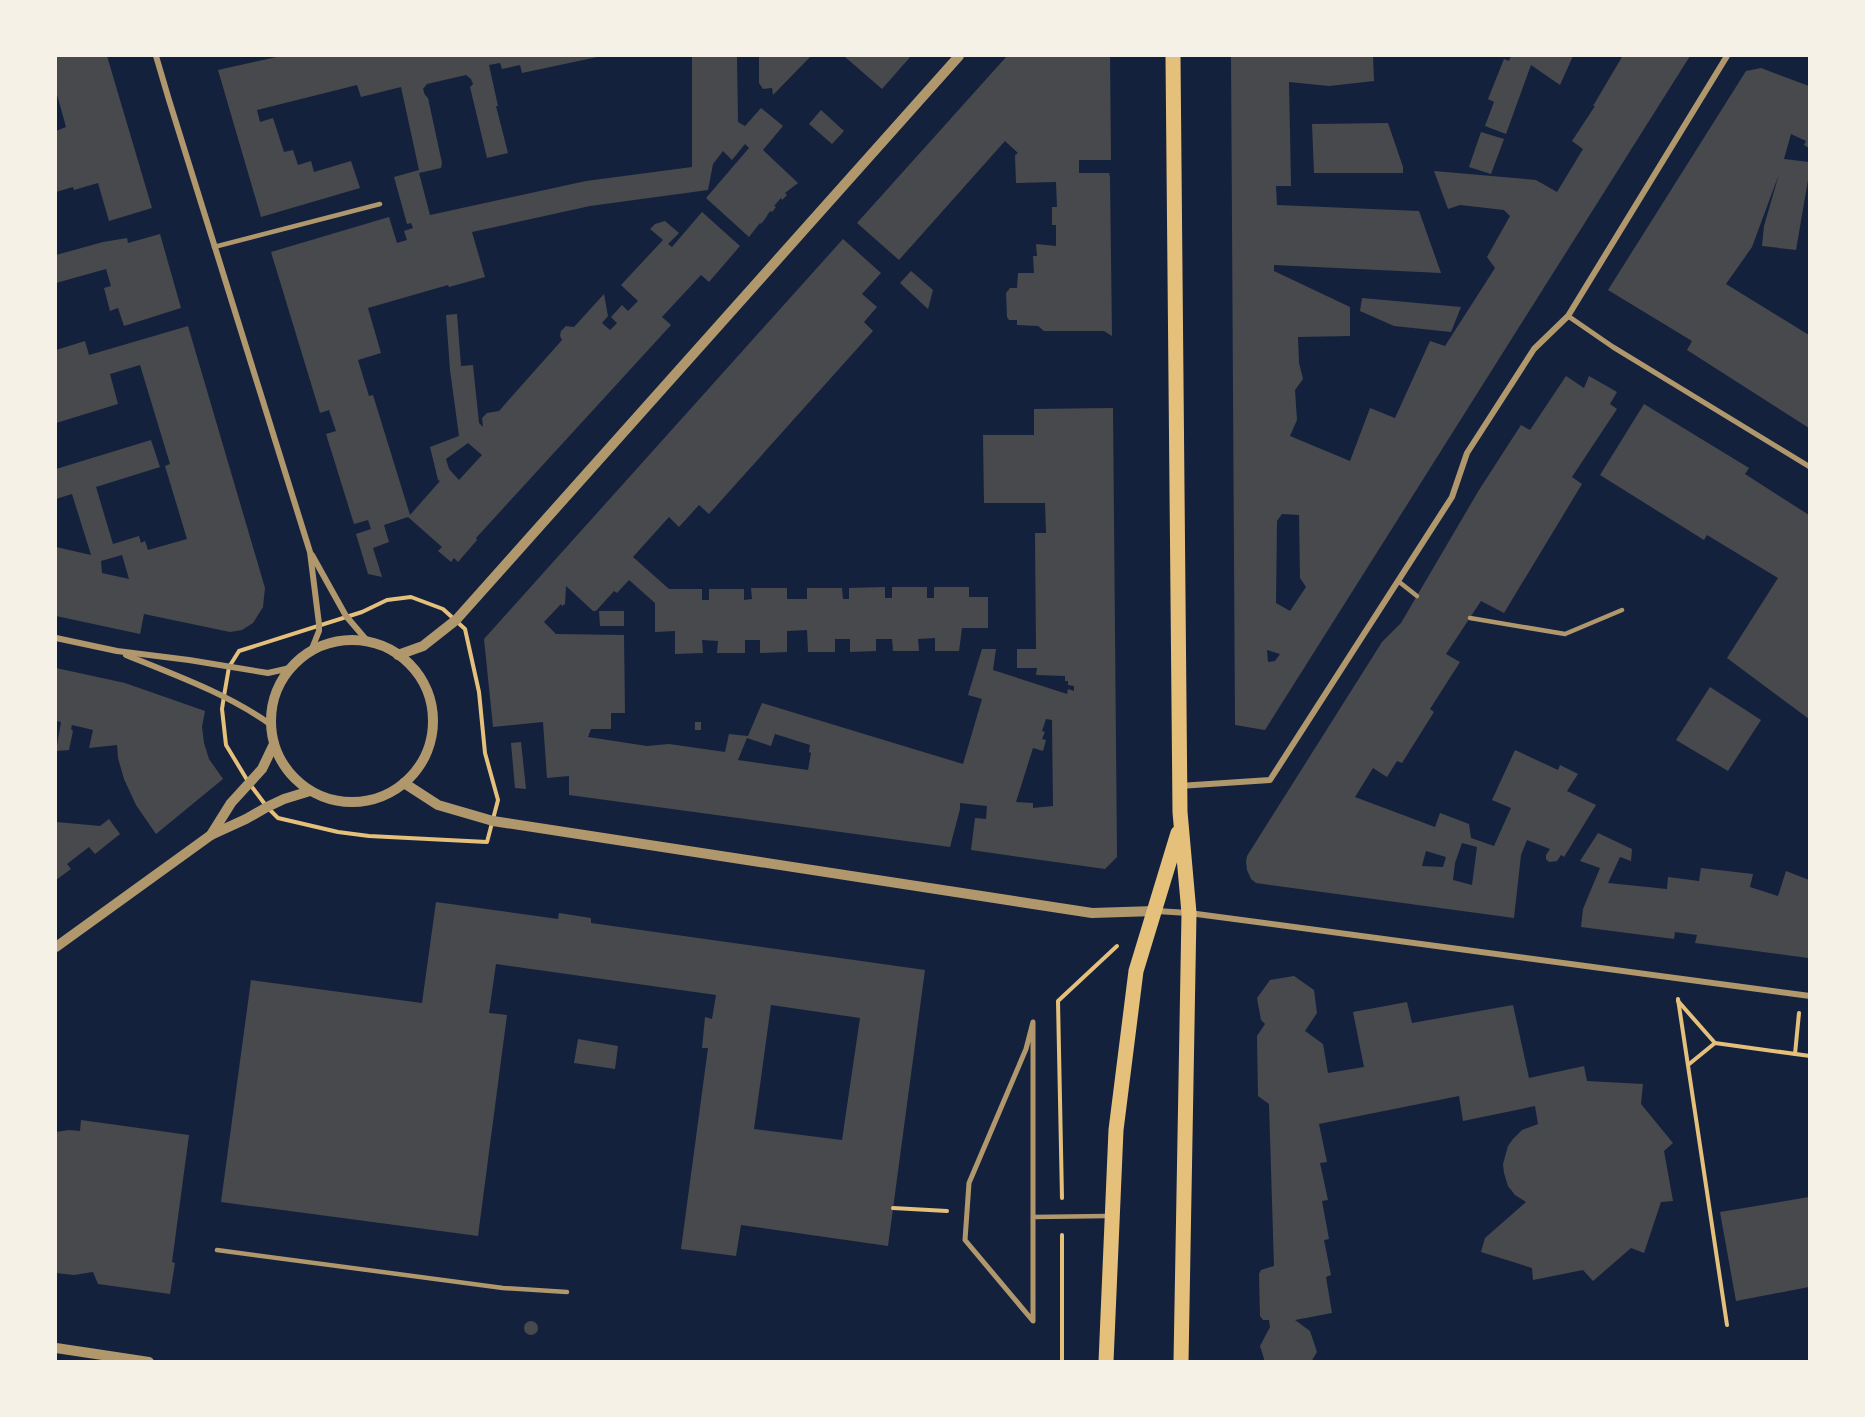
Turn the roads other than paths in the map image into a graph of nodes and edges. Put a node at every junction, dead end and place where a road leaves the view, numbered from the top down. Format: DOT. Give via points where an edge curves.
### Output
graph roads {
  1 [pos="159,56"];
  2 [pos="958,56"];
  3 [pos="1173,56"];
  4 [pos="1727,56"];
  5 [pos="380,204"];
  6 [pos="214,247"];
  7 [pos="1568,316"];
  8 [pos="1809,467"];
  9 [pos="310,552"];
  10 [pos="1398,581"];
  11 [pos="1417,596"];
  12 [pos="1622,610"];
  13 [pos="1470,618"];
  14 [pos="56,638"];
  15 [pos="369,643"];
  16 [pos="117,651"];
  17 [pos="311,651"];
  18 [pos="398,655"];
  19 [pos="290,668"];
  20 [pos="270,724"];
  21 [pos="274,744"];
  22 [pos="404,783"];
  23 [pos="1179,786"];
  24 [pos="310,791"];
  25 [pos="1180,827"];
  26 [pos="211,835"];
  27 [pos="1155,911"];
  28 [pos="1189,913"];
  29 [pos="56,947"];
  30 [pos="1809,996"];
  31 [pos="1112,1216"];
  32 [pos="1033,1217"];
  33 [pos="217,1250"];
  34 [pos="567,1292"];
  35 [pos="56,1348"];
  36 [pos="149,1362"];
  37 [pos="1106,1362"];
  38 [pos="1181,1362"];
  1 -- 6 [label="street"];
  2 -- 18 [label="street" via="456,620 423,646"];
  3 -- 23 [label="main road"];
  4 -- 7 [label="street"];
  5 -- 6 [label="lane"];
  6 -- 9 [label="street"];
  7 -- 8 [label="street"];
  7 -- 10 [label="street" via="1534,349 1479,434 1467,453 1452,497"];
  9 -- 15 [label="street" via="346,616"];
  9 -- 17 [label="street" via="319,624"];
  10 -- 11 [label="lane"];
  10 -- 23 [label="street" via="1270,780"];
  12 -- 13 [label="lane" via="1565,634"];
  14 -- 16 [label="street"];
  15 -- 17 [label="street" via="349,640"];
  15 -- 18 [label="street"];
  16 -- 19 [label="street" via="268,673"];
  16 -- 20 [label="street" via="224,696"];
  17 -- 19 [label="street"];
  18 -- 22 [label="street" via="414,669 425,687 433,728 428,749"];
  19 -- 20 [label="street" via="272,704"];
  20 -- 21 [label="street"];
  21 -- 24 [label="street" via="282,763"];
  21 -- 26 [label="street" via="262,769 231,803"];
  22 -- 24 [label="street" via="372,800 351,802"];
  22 -- 27 [label="street" via="438,805 493,821 1092,913"];
  23 -- 25 [label="main road"];
  24 -- 26 [label="street" via="284,799"];
  25 -- 27 [label="main road"];
  25 -- 28 [label="main road"];
  26 -- 29 [label="street"];
  27 -- 28 [label="street"];
  27 -- 31 [label="main road" via="1136,971 1116,1130"];
  28 -- 30 [label="street"];
  28 -- 38 [label="main road"];
  31 -- 32 [label="lane"];
  31 -- 37 [label="main road"];
  32 -- 32 [label="street" via="1033,1022 1026,1048 969,1183 965,1212 965,1240 1033,1322"];
  33 -- 34 [label="lane" via="503,1288"];
  35 -- 36 [label="street"];
}
